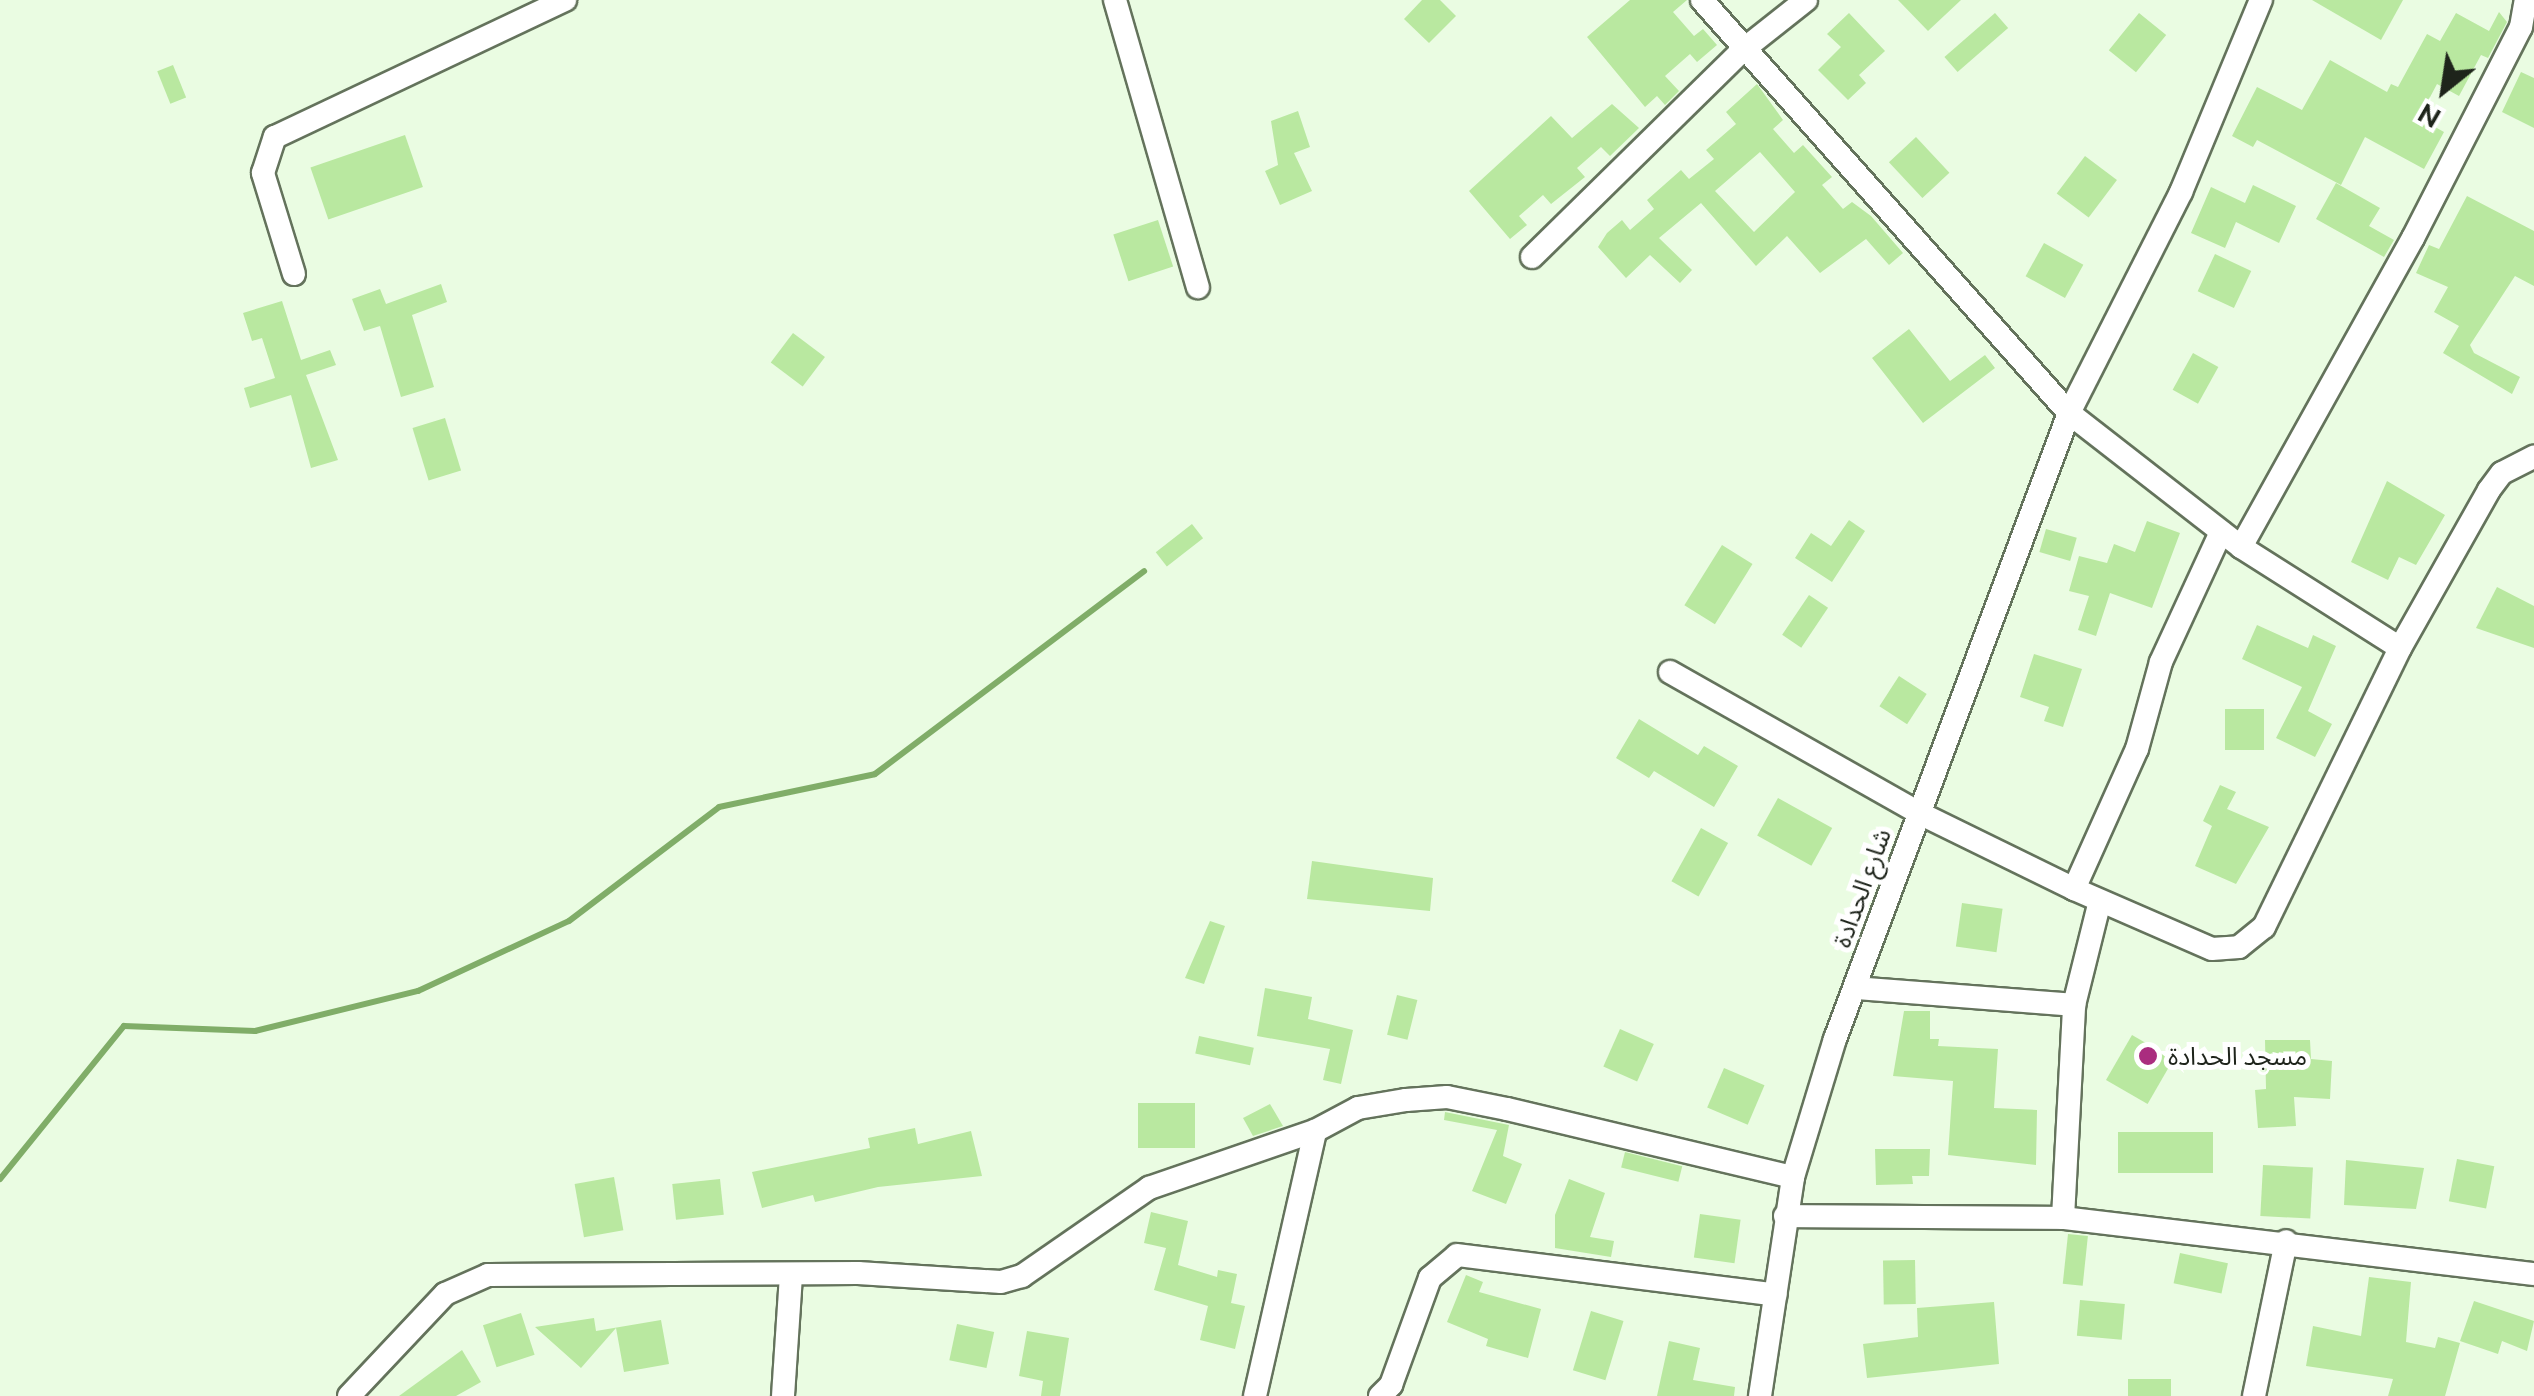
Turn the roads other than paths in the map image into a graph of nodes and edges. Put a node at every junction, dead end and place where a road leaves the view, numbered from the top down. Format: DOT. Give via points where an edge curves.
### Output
graph roads {
  1 [pos="565,0"];
  2 [pos="1115,0"];
  3 [pos="1702,0"];
  4 [pos="1806,0"];
  5 [pos="2261,0"];
  6 [pos="2526,0"];
  7 [pos="1744,49"];
  8 [pos="1532,258"];
  9 [pos="294,274"];
  10 [pos="1198,286"];
  11 [pos="2068,413"];
  12 [pos="2534,457"];
  13 [pos="2221,532"];
  14 [pos="2241,547"];
  15 [pos="2400,648"];
  16 [pos="1670,672"];
  17 [pos="1919,813"];
  18 [pos="2074,889"];
  19 [pos="2100,901"];
  20 [pos="1855,988"];
  21 [pos="2074,1004"];
  22 [pos="1315,1131"];
  23 [pos="1793,1178"];
  24 [pos="1785,1216"];
  25 [pos="2063,1218"];
  26 [pos="2286,1241"];
  27 [pos="791,1274"];
  28 [pos="2534,1274"];
  29 [pos="1776,1295"];
  30 [pos="349,1396"];
  31 [pos="783,1396"];
  32 [pos="1255,1396"];
  33 [pos="1380,1396"];
  34 [pos="1760,1396"];
  35 [pos="2256,1396"];
  1 -- 9 [label="street" via="275,137 263,174"];
  2 -- 10 [label="street"];
  3 -- 7 [label="street"];
  4 -- 7 [label="street"];
  5 -- 11 [label="street, شارع الحدادة" via="2181,192"];
  6 -- 14 [label="street" via="2521,28 2422,220"];
  7 -- 8 [label="street"];
  7 -- 11 [label="street"];
  11 -- 13 [label="street"];
  11 -- 17 [label="street, شارع الحدادة"];
  12 -- 15 [label="street" via="2502,473 2489,490"];
  13 -- 14 [label="street"];
  13 -- 18 [label="street" via="2174,629 2137,748"];
  14 -- 15 [label="street"];
  15 -- 19 [label="street" via="2252,942 2212,950"];
  16 -- 17 [label="street"];
  17 -- 18 [label="street"];
  17 -- 20 [label="street, شارع الحدادة"];
  18 -- 19 [label="street"];
  19 -- 21 [label="street"];
  20 -- 21 [label="street"];
  20 -- 23 [label="street, شارع الحدادة"];
  21 -- 25 [label="street"];
  22 -- 23 [label="street" via="1358,1108 1446,1097"];
  22 -- 27 [label="street" via="1150,1188 1022,1276 1001,1282"];
  22 -- 32 [label="street"];
  23 -- 24 [label="street, شارع الحدادة"];
  24 -- 25 [label="street"];
  24 -- 29 [label="street, شارع الحدادة"];
  25 -- 26 [label="street"];
  26 -- 28 [label="street"];
  26 -- 35 [label="street"];
  27 -- 30 [label="street" via="488,1275 445,1294"];
  27 -- 31 [label="street"];
  29 -- 33 [label="street" via="1457,1255 1430,1278 1390,1386"];
  29 -- 34 [label="street, شارع الحدادة"];
}
